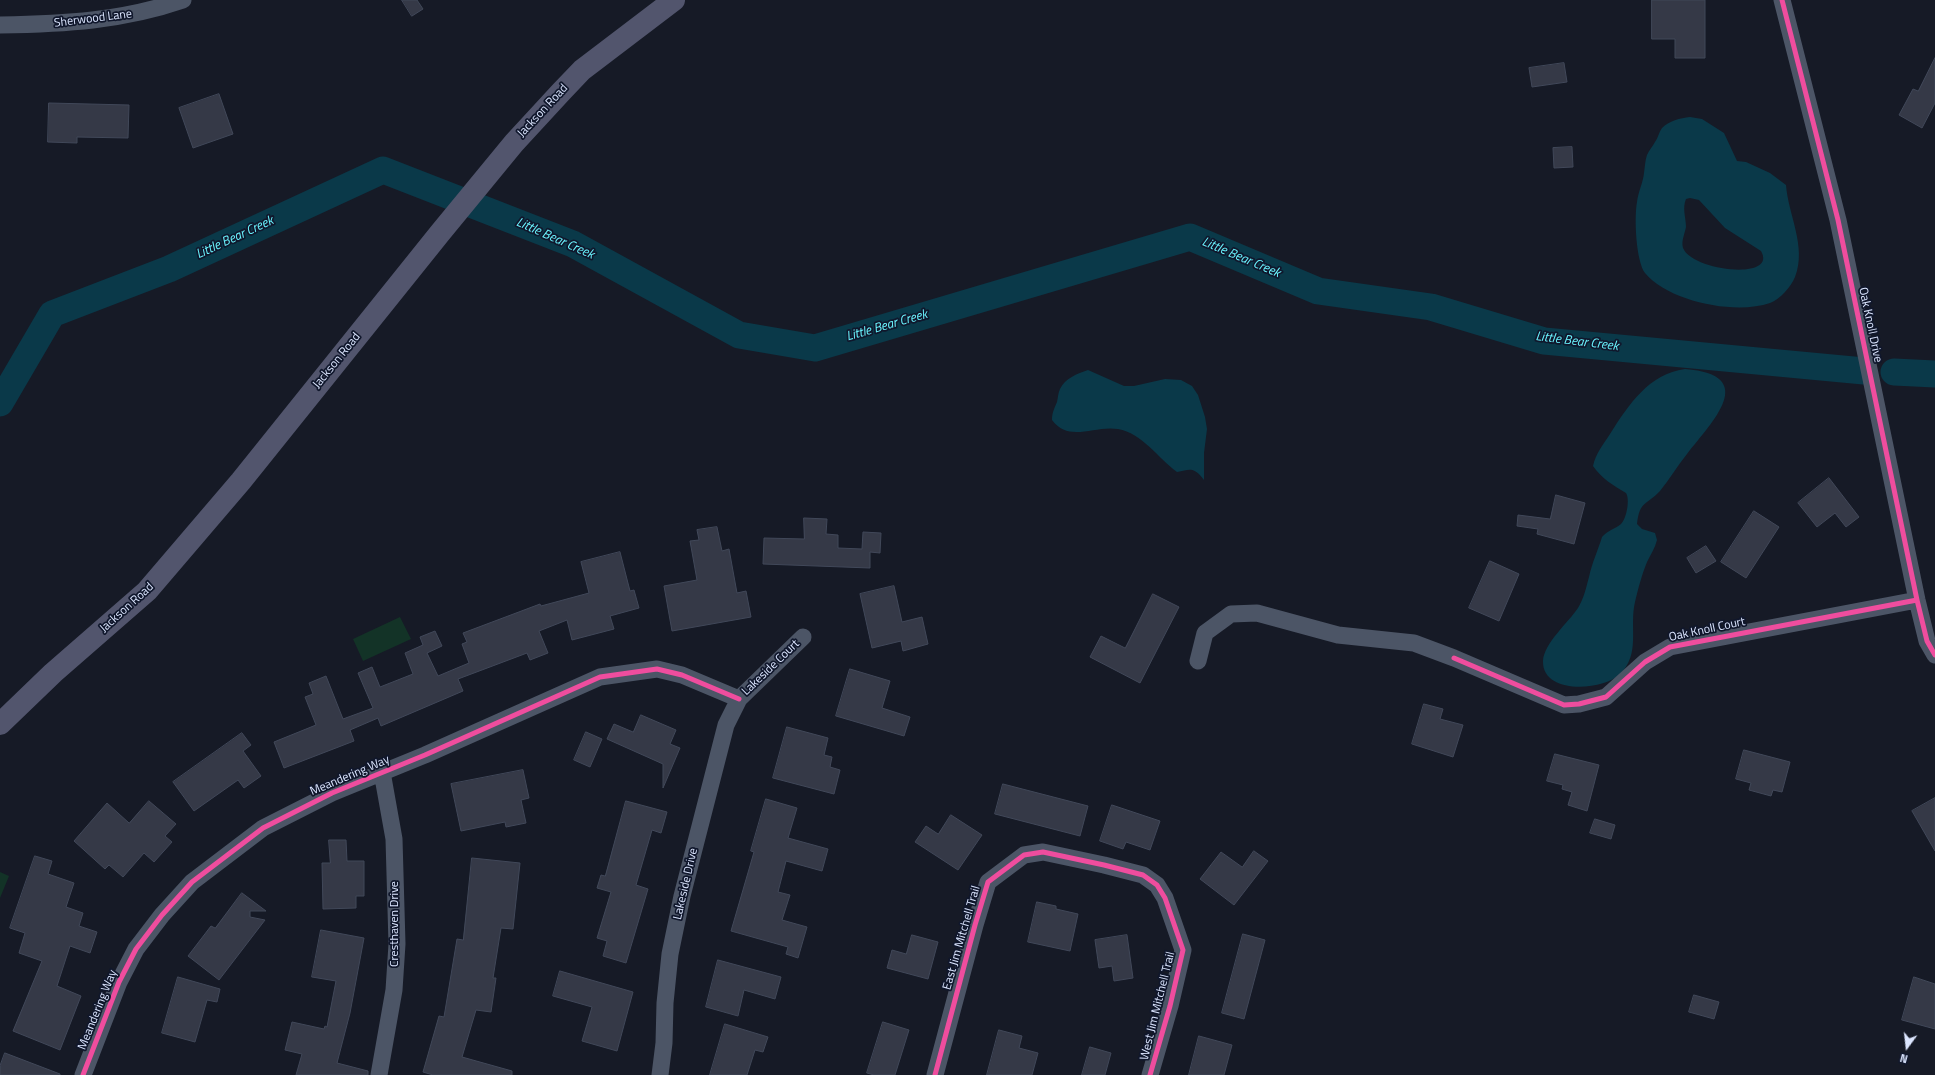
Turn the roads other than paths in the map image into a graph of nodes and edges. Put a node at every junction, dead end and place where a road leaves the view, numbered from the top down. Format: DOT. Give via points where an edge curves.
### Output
graph roads {
  1 [pos="183,0"];
  2 [pos="674,0"];
  3 [pos="1782,0"];
  4 [pos="0,25"];
  5 [pos="1916,600"];
  6 [pos="803,637"];
  7 [pos="1935,655"];
  8 [pos="1198,661"];
  9 [pos="739,698"];
  10 [pos="0,724"];
  11 [pos="382,772"];
  12 [pos="1104,865"];
  13 [pos="83,1075"];
  14 [pos="379,1075"];
  15 [pos="660,1075"];
  16 [pos="935,1075"];
  17 [pos="1150,1075"];
  1 -- 4 [label="street, Sherwood Lane" via="153,10 69,24"];
  2 -- 10 [label="main road, Jackson Road" via="582,70 514,143 241,481 147,592 53,673"];
  3 -- 5 [label="street, Oak Knoll Drive" via="1838,220"];
  5 -- 7 [label="street, Oak Knoll Drive" via="1928,641"];
  5 -- 8 [label="street, Oak Knoll Court" via="1670,646 1645,662 1606,697 1579,704 1564,705 1414,643 1338,635 1257,613 1231,614 1205,633"];
  6 -- 9 [label="street, Lakeside Court"];
  9 -- 11 [label="street, Meandering Way" via="682,675 657,669 600,677"];
  9 -- 15 [label="street, Lakeside Drive" via="726,725 682,896 670,954"];
  11 -- 13 [label="street, Meandering Way" via="332,793 263,828 192,882 162,915 136,950 119,982"];
  11 -- 14 [label="street, Cresthaven Drive" via="394,839 397,944 394,990"];
  12 -- 16 [label="street, East Jim Mitchell Trail" via="1043,852 1024,855 988,882"];
  12 -- 17 [label="street, West Jim Mitchell Trail" via="1143,875 1157,885 1165,898 1183,950"];
}
